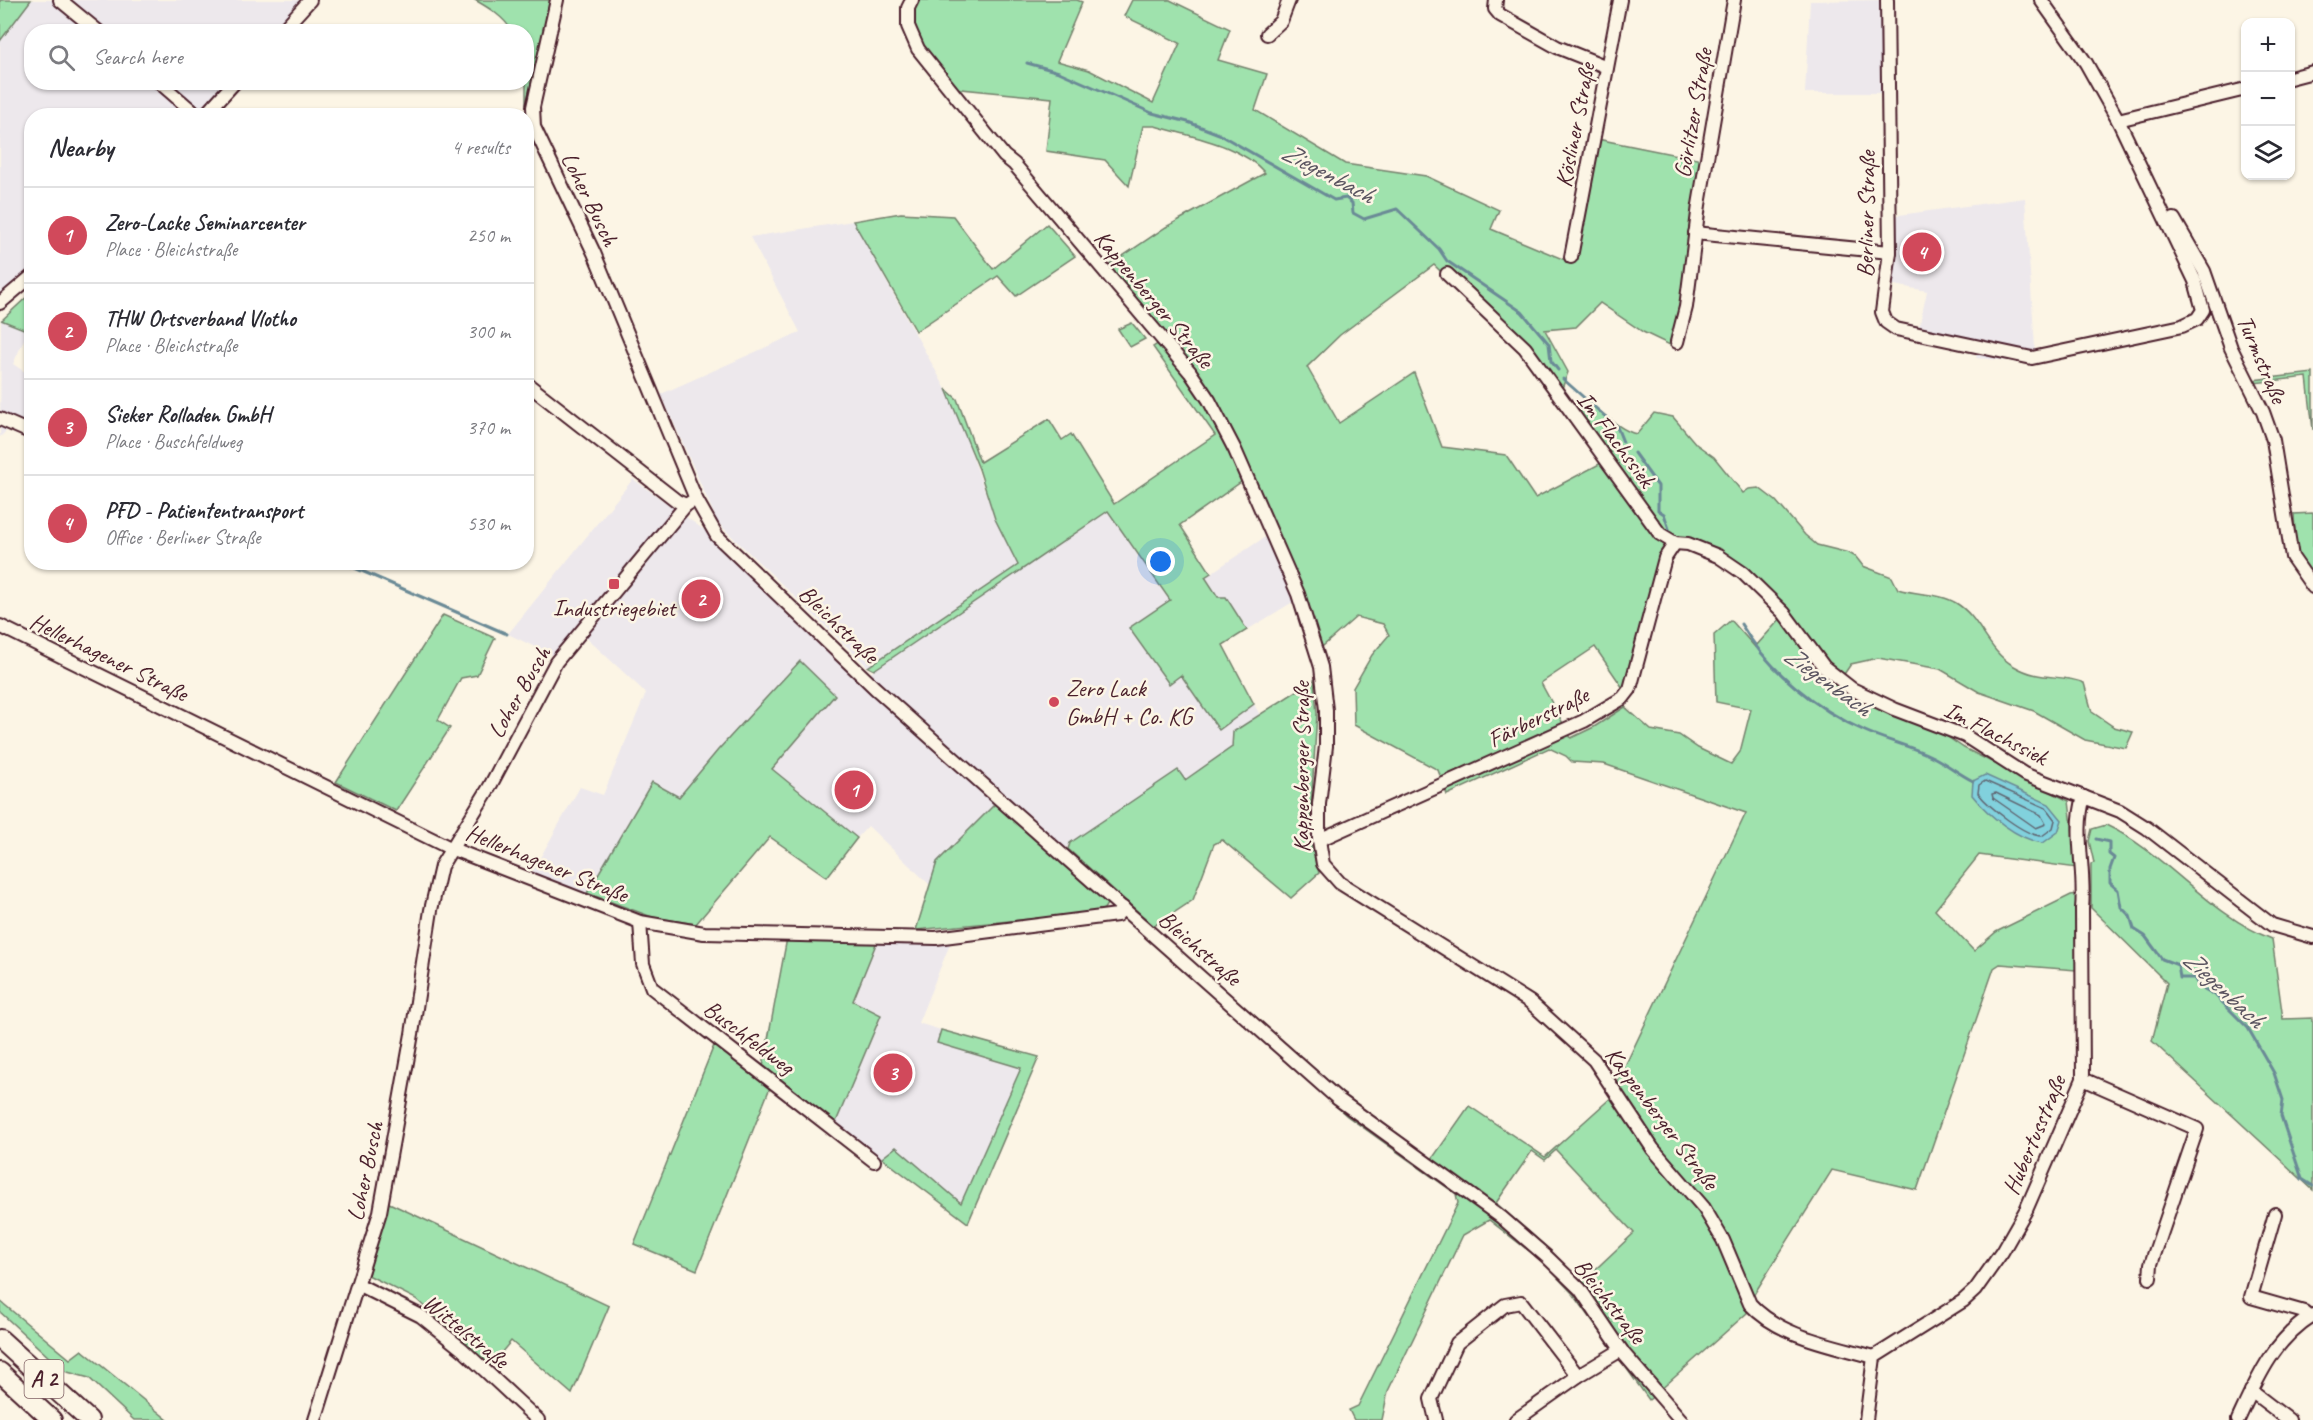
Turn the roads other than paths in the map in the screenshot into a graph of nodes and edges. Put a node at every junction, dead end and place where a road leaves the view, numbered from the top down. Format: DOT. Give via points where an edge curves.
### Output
graph roads {
  1 [pos="60,0"];
  2 [pos="310,0"];
  3 [pos="557,0"];
  4 [pos="912,0"];
  5 [pos="1288,0"];
  6 [pos="1496,0"];
  7 [pos="1620,0"];
  8 [pos="1734,0"];
  9 [pos="1887,0"];
  10 [pos="2041,0"];
  11 [pos="89,24"];
  12 [pos="288,24"];
  13 [pos="1267,34"];
  14 [pos="1607,67"];
  15 [pos="2313,72"];
  16 [pos="2295,77"];
  17 [pos="168,90"];
  18 [pos="228,90"];
  19 [pos="2241,90"];
  20 [pos="189,108"];
  21 [pos="211,108"];
  22 [pos="533,108"];
  23 [pos="2118,120"];
  24 [pos="534,127"];
  25 [pos="2153,194"];
  26 [pos="1695,233"];
  27 [pos="1890,252"];
  28 [pos="1571,257"];
  29 [pos="1447,274"];
  30 [pos="24,283"];
  31 [pos="0,303"];
  32 [pos="2197,319"];
  33 [pos="1677,342"];
  34 [pos="534,388"];
  35 [pos="0,419"];
  36 [pos="24,430"];
  37 [pos="691,502"];
  38 [pos="1675,543"];
  39 [pos="2313,587"];
  40 [pos="0,626"];
  41 [pos="2084,797"];
  42 [pos="1319,840"];
  43 [pos="450,848"];
  44 [pos="1124,908"];
  45 [pos="640,922"];
  46 [pos="2313,937"];
  47 [pos="2083,1078"];
  48 [pos="874,1161"];
  49 [pos="2275,1214"];
  50 [pos="2150,1278"];
  51 [pos="359,1285"];
  52 [pos="2312,1316"];
  53 [pos="0,1339"];
  54 [pos="1621,1350"];
  55 [pos="1874,1357"];
  56 [pos="0,1372"];
  57 [pos="1578,1376"];
  58 [pos="2251,1391"];
  59 [pos="52,1420"];
  60 [pos="88,1420"];
  61 [pos="315,1420"];
  62 [pos="538,1420"];
  63 [pos="1436,1420"];
  64 [pos="1516,1420"];
  65 [pos="1682,1420"];
  66 [pos="1866,1420"];
  67 [pos="2238,1420"];
  68 [pos="2289,1420"];
  1 -- 11 [label="street"];
  2 -- 12 [label="street"];
  3 -- 22 [label="street, Loher Busch"];
  4 -- 42 [label="street, Kappenberger Straße" via="908,26 922,55 1190,372 1235,450 1298,594 1321,667 1326,746"];
  5 -- 13 [label="street" via="1281,21"];
  6 -- 14 [label="street" via="1495,9 1500,15 1557,47"];
  7 -- 14 [label="street, Kösliner Straße"];
  8 -- 26 [label="street, Görlitzer Straße"];
  9 -- 27 [label="street, Berliner Straße"];
  10 -- 23 [label="street, Turmstraße" via="2086,63"];
  14 -- 28 [label="street, Kösliner Straße"];
  15 -- 16 [label="street"];
  17 -- 20 [label="street"];
  18 -- 21 [label="street"];
  19 -- 23 [label="street"];
  23 -- 25 [label="street, Turmstraße"];
  24 -- 37 [label="street, Loher Busch" via="594,253"];
  25 -- 32 [label="street, Turmstraße" via="2196,281 2203,303"];
  25 -- 39 [label="street, Turmstraße" via="2168,209 2204,271 2231,348 2263,412 2274,448 2292,557"];
  26 -- 27 [label="street"];
  26 -- 33 [label="street, Görlitzer Straße" via="1686,308"];
  27 -- 32 [label="street, Berliner Straße" via="1882,312 1886,322 1896,329 1977,347 2032,358 2161,331"];
  29 -- 38 [label="street, Im Flachssiek" via="1525,348 1660,534"];
  30 -- 31 [label="street"];
  34 -- 37 [label="street, Bleichstraße" via="677,501"];
  35 -- 36 [label="street"];
  37 -- 43 [label="street, Loher Busch" via="556,662 489,788"];
  37 -- 44 [label="street, Bleichstraße" via="717,536 875,688"];
  38 -- 41 [label="street, Im Flachssiek" via="1718,556 1743,573 1784,613 1824,667 1852,689 1894,710 1965,736 2024,774"];
  38 -- 42 [label="street, Färberstraße" via="1665,558 1635,676 1623,698 1584,721"];
  40 -- 43 [label="street, Hellerhagener Straße"];
  41 -- 46 [label="street, Im Flachssiek" via="2120,811 2147,828 2272,925"];
  41 -- 47 [label="street, Hubertusstraße" via="2079,814 2084,881"];
  42 -- 55 [label="street, Kappenberger Straße" via="1323,864 1340,883 1530,1002 1594,1060 1653,1149 1704,1208 1757,1312 1798,1334"];
  43 -- 45 [label="street, Hellerhagener Straße"];
  43 -- 51 [label="street, Loher Busch" via="441,866 431,910 386,1183"];
  44 -- 45 [label="street, Hellerhagener Straße" via="1117,915 936,938 704,933"];
  44 -- 54 [label="street, Bleichstraße" via="1338,1099 1527,1239 1580,1289"];
  45 -- 48 [label="street, Buschfeldweg" via="643,964 652,988"];
  47 -- 50 [label="street" via="2197,1129 2151,1264"];
  47 -- 55 [label="street, Hubertusstraße" via="2026,1210 1975,1290"];
  49 -- 52 [label="street" via="2251,1297"];
  51 -- 61 [label="street, Loher Busch"];
  51 -- 62 [label="street, Wittelstraße" via="421,1316"];
  52 -- 58 [label="street" via="2284,1338 2261,1368"];
  53 -- 60 [label="highway, A 2"];
  54 -- 57 [label="street"];
  54 -- 65 [label="street, Bleichstraße"];
  55 -- 66 [label="street"];
  56 -- 59 [label="highway, A 2"];
  57 -- 63 [label="street" via="1521,1302 1505,1305 1456,1343 1431,1399"];
  57 -- 64 [label="street"];
  58 -- 67 [label="street"];
  58 -- 68 [label="street"];
}
